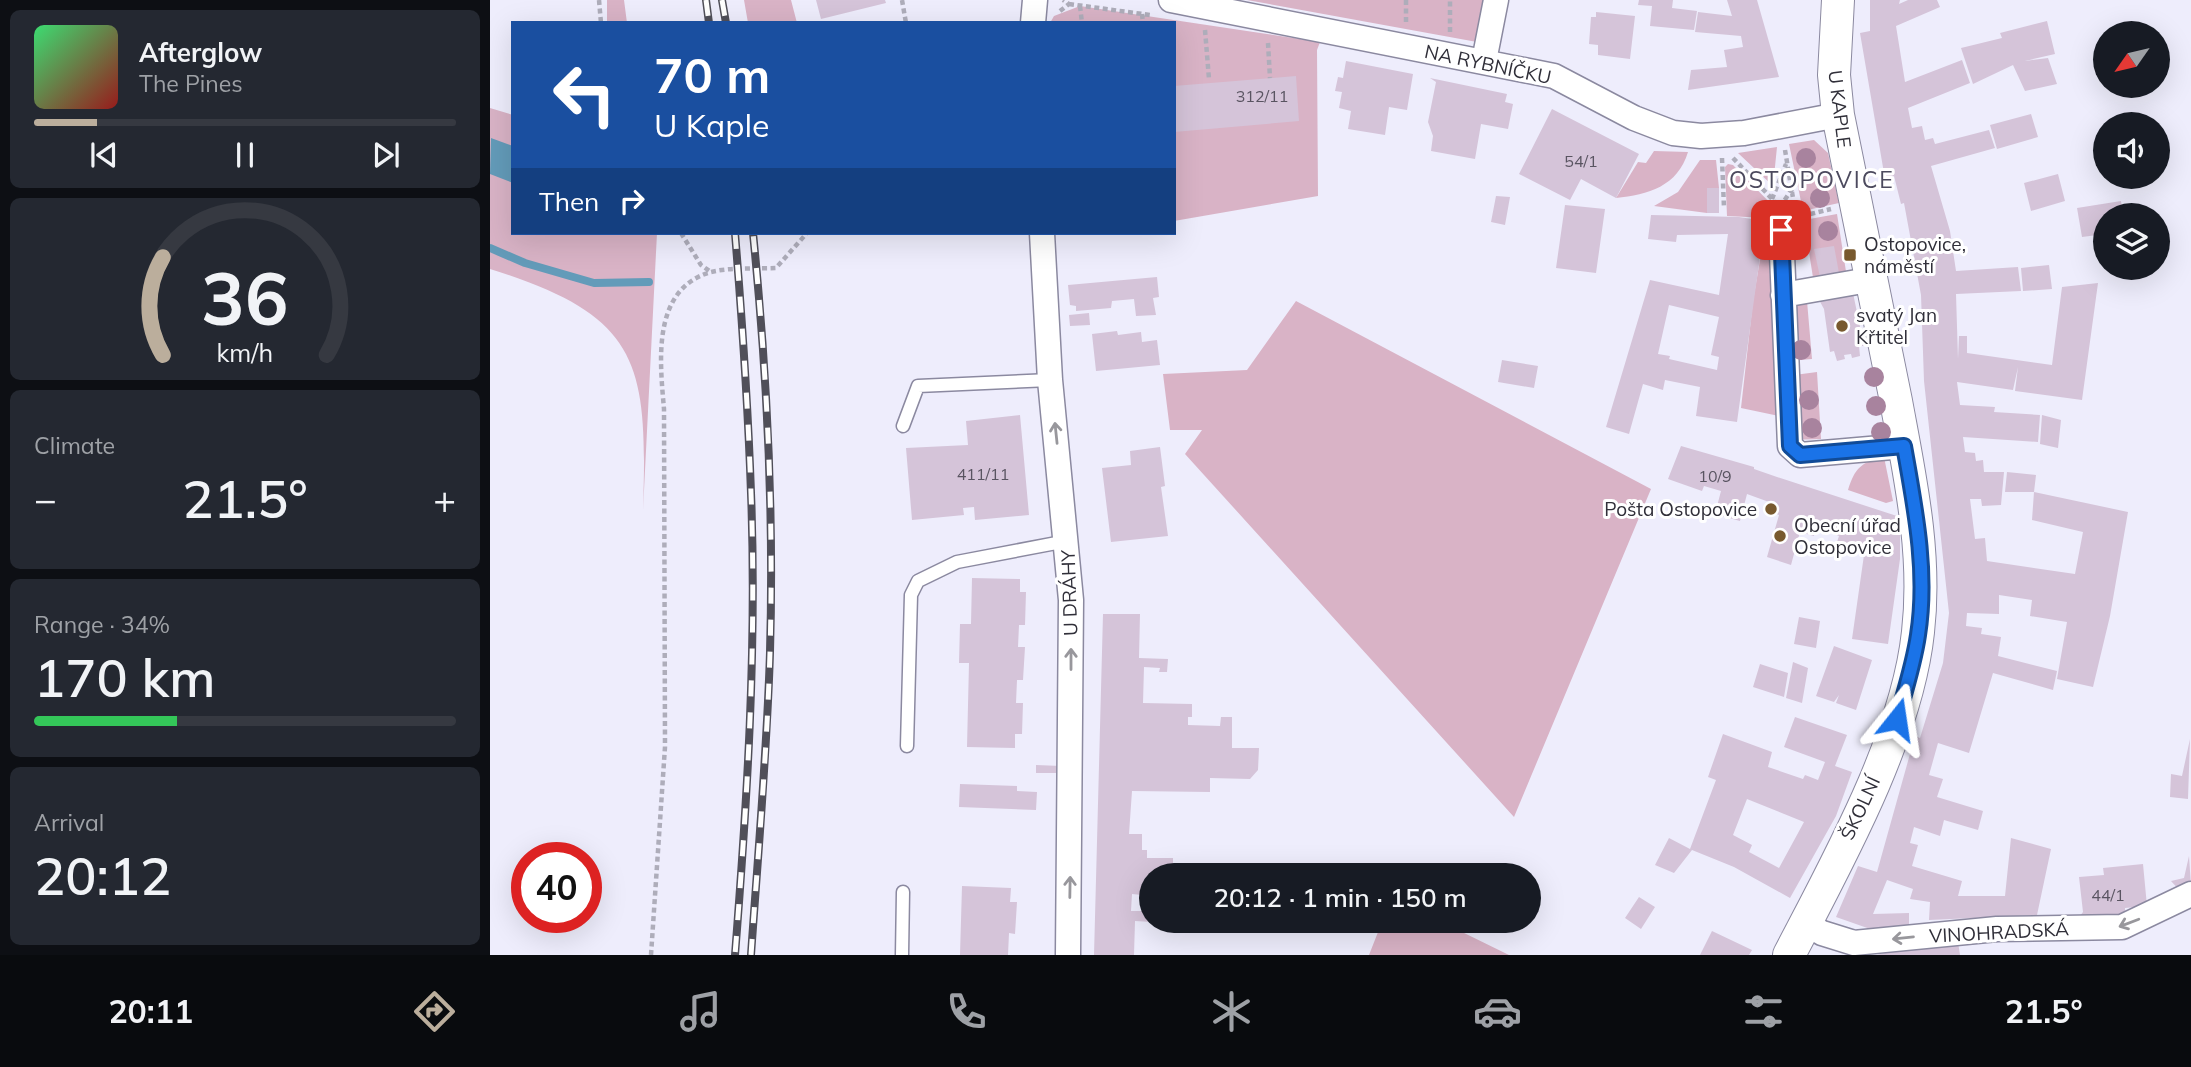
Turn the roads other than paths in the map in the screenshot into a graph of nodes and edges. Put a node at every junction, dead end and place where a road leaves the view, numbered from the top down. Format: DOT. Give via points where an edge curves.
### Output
graph roads {
  1 [pos="1035,0"];
  2 [pos="1171,0"];
  3 [pos="1496,0"];
  4 [pos="1838,0"];
  5 [pos="1033,21"];
  6 [pos="1484,61"];
  7 [pos="1838,115"];
  8 [pos="1780,219"];
  9 [pos="1042,235"];
  10 [pos="1857,282"];
  11 [pos="1783,295"];
  12 [pos="1051,380"];
  13 [pos="903,426"];
  14 [pos="1904,446"];
  15 [pos="1067,541"];
  16 [pos="907,746"];
  17 [pos="903,892"];
  18 [pos="2191,894"];
  19 [pos="1805,923"];
  20 [pos="902,955"];
  21 [pos="1068,955"];
  22 [pos="1788,955"];
  1 -- 5 [label="street"];
  2 -- 6 [label="street, NA RYBNÍČKU"];
  3 -- 6 [label="street"];
  4 -- 7 [label="street, U KAPLE" via="1834,75"];
  6 -- 7 [label="street, NA RYBNÍČKU" via="1554,76 1673,133 1744,133"];
  7 -- 14 [label="street, U KAPLE"];
  8 -- 11 [label="street"];
  9 -- 12 [label="street, U DRÁHY"];
  10 -- 11 [label="street"];
  11 -- 14 [label="street" via="1788,439 1794,452 1811,455"];
  12 -- 13 [label="lane" via="918,386"];
  15 -- 12 [label="street, U DRÁHY, one-way"];
  14 -- 19 [label="street, ŠKOLNÍ" via="1920,550 1918,634 1883,759"];
  15 -- 16 [label="lane" via="957,562 918,581 911,595"];
  21 -- 15 [label="street, U DRÁHY, one-way" via="1071,600"];
  17 -- 20 [label="lane"];
  18 -- 19 [label="street, VINOHRADSKÁ, one-way" via="2122,927 1997,929 1854,943"];
  19 -- 22 [label="street, ŠKOLNÍ"];
}
